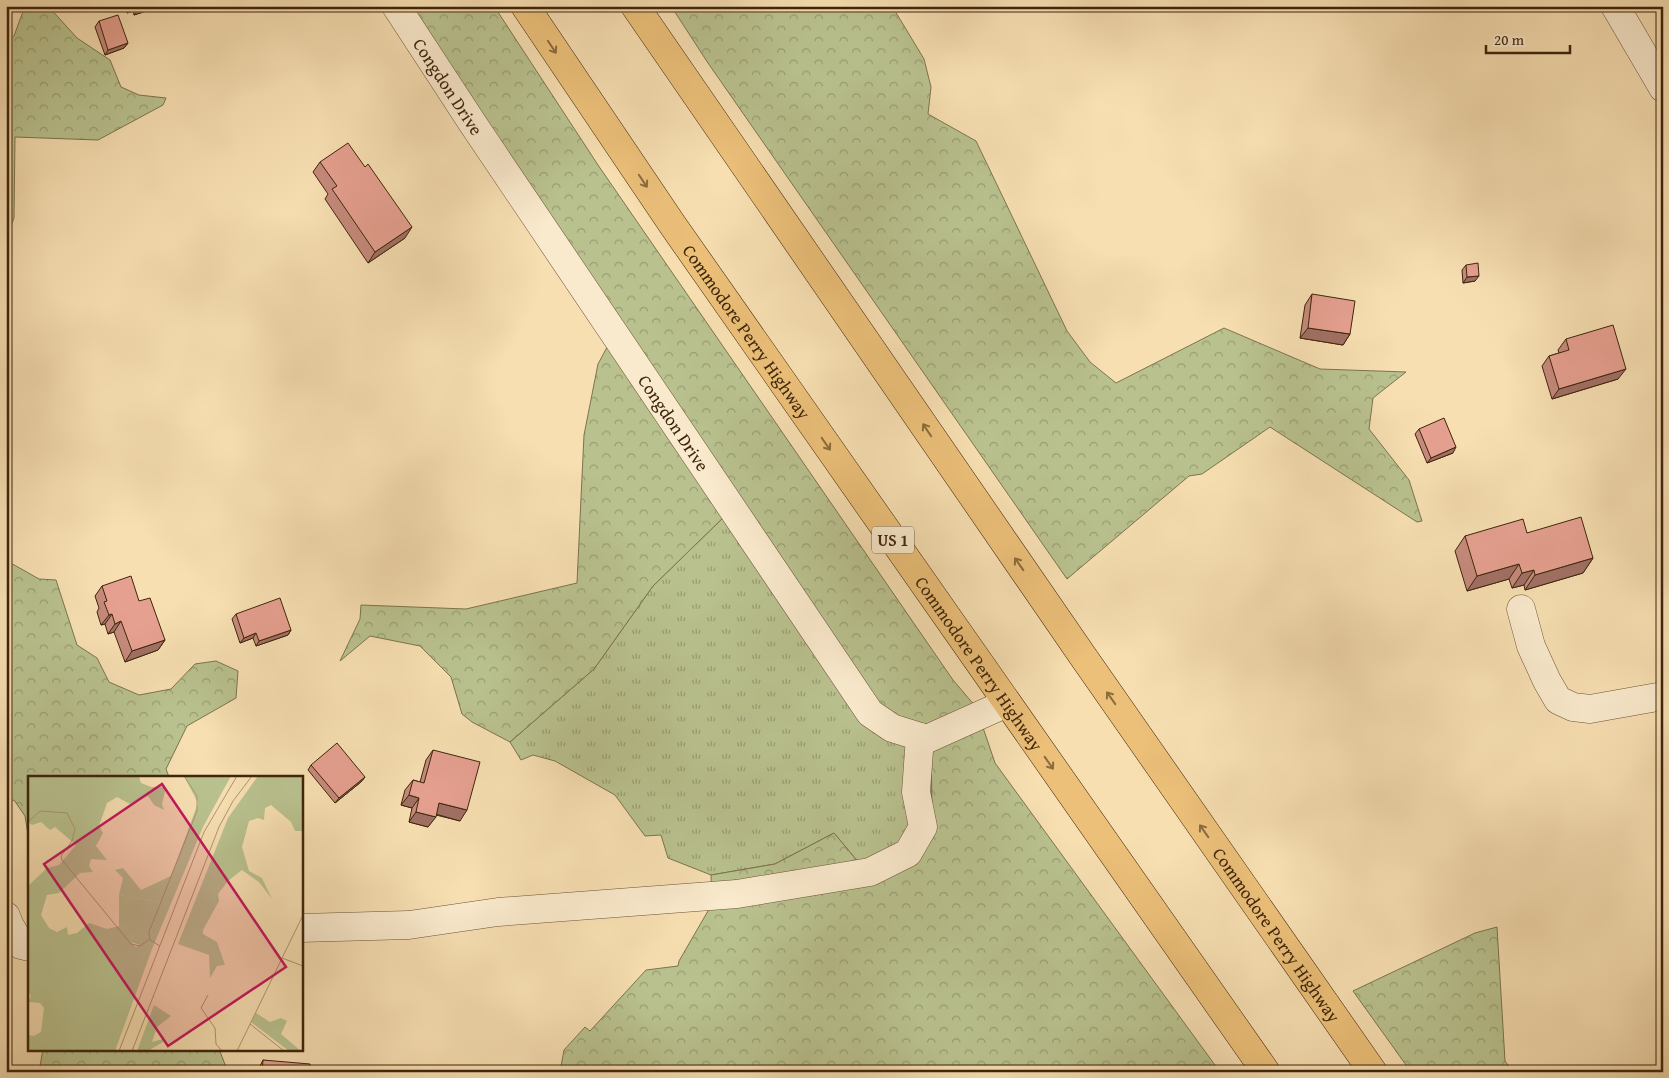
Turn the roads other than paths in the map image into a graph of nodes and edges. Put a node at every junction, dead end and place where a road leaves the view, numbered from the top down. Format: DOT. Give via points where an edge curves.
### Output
graph roads {
  1 [pos="396,6"];
  2 [pos="525,6"];
  3 [pos="635,6"];
  4 [pos="1615,6"];
  5 [pos="1663,88"];
  6 [pos="1521,609"];
  7 [pos="1663,696"];
  8 [pos="1007,703"];
  9 [pos="920,737"];
  10 [pos="6,916"];
  11 [pos="302,928"];
  12 [pos="28,947"];
  13 [pos="1266,1072"];
  14 [pos="1373,1072"];
  1 -- 9 [label="street, Congdon Drive" via="870,713 892,728"];
  2 -- 8 [label="highway, Commodore Perry Highway / US 1, one-way" via="672,224"];
  14 -- 3 [label="highway, Commodore Perry Highway, one-way"];
  4 -- 5 [label="street"];
  6 -- 7 [label="street" via="1531,646 1558,700 1573,707 1590,709"];
  8 -- 9 [label="street" via="927,739"];
  8 -- 13 [label="highway, Commodore Perry Highway / US 1, one-way"];
  9 -- 11 [label="street" via="916,792 923,827 908,853 870,872 737,894 498,912 409,925"];
  10 -- 12 [label="street" via="21,945"];
}
